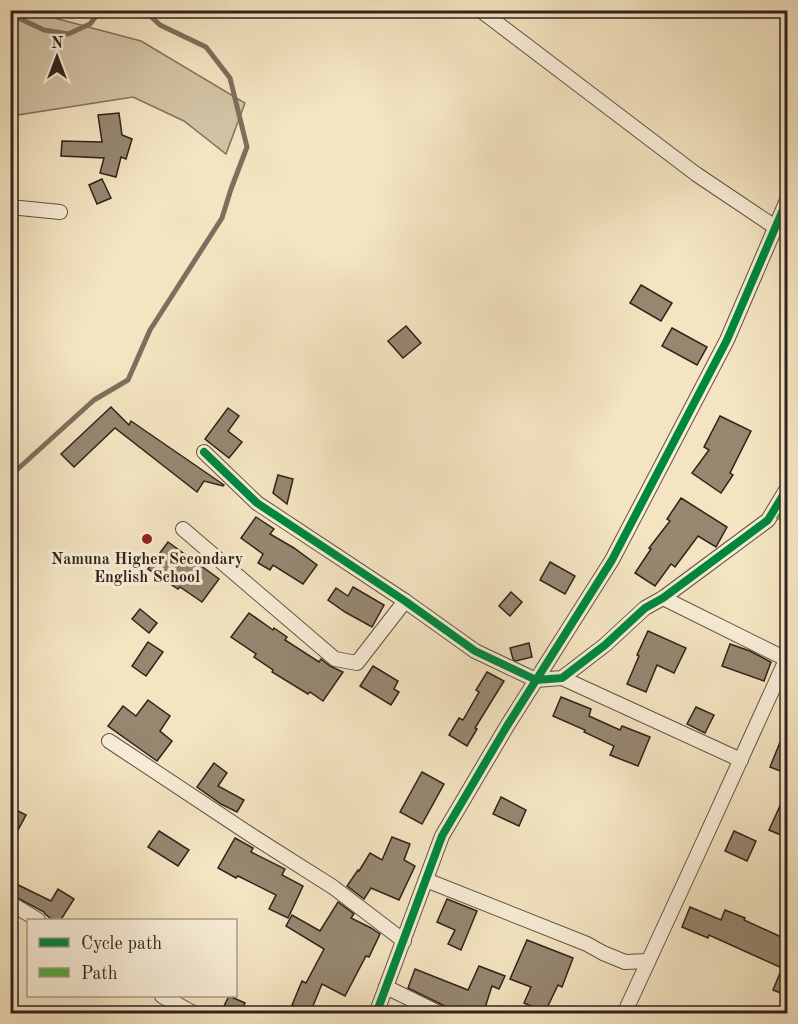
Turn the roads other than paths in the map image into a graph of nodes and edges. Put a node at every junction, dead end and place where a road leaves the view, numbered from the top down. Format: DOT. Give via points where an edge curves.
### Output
graph roads {
  1 [pos="480,10"];
  2 [pos="788,198"];
  3 [pos="10,207"];
  4 [pos="60,212"];
  5 [pos="775,227"];
  6 [pos="204,452"];
  7 [pos="788,487"];
  8 [pos="183,529"];
  9 [pos="663,598"];
  10 [pos="405,601"];
  11 [pos="787,660"];
  12 [pos="562,678"];
  13 [pos="536,680"];
  14 [pos="110,741"];
  15 [pos="741,760"];
  16 [pos="426,880"];
  17 [pos="10,903"];
  18 [pos="36,919"];
  19 [pos="404,941"];
  20 [pos="648,961"];
  21 [pos="386,987"];
  22 [pos="164,997"];
  23 [pos="195,1014"];
  24 [pos="376,1014"];
  25 [pos="441,1014"];
  26 [pos="624,1014"];
  1 -- 5 [label="street" via="696,174"];
  2 -- 5 [label="street"];
  3 -- 4 [label="street"];
  5 -- 13 [label="street" via="727,340 612,560"];
  6 -- 10 [label="street" via="257,503"];
  7 -- 9 [label="street" via="768,520"];
  8 -- 10 [label="street" via="335,659 357,663"];
  9 -- 11 [label="street"];
  9 -- 12 [label="street" via="645,608"];
  10 -- 13 [label="street" via="475,651"];
  11 -- 15 [label="street"];
  12 -- 13 [label="street"];
  12 -- 15 [label="street"];
  13 -- 16 [label="street" via="442,836"];
  14 -- 19 [label="street" via="333,887"];
  15 -- 20 [label="street"];
  16 -- 19 [label="street"];
  16 -- 20 [label="street" via="625,962"];
  17 -- 18 [label="street"];
  19 -- 21 [label="street"];
  20 -- 26 [label="street"];
  21 -- 24 [label="street"];
  21 -- 25 [label="street"];
  22 -- 23 [label="street"];
}
